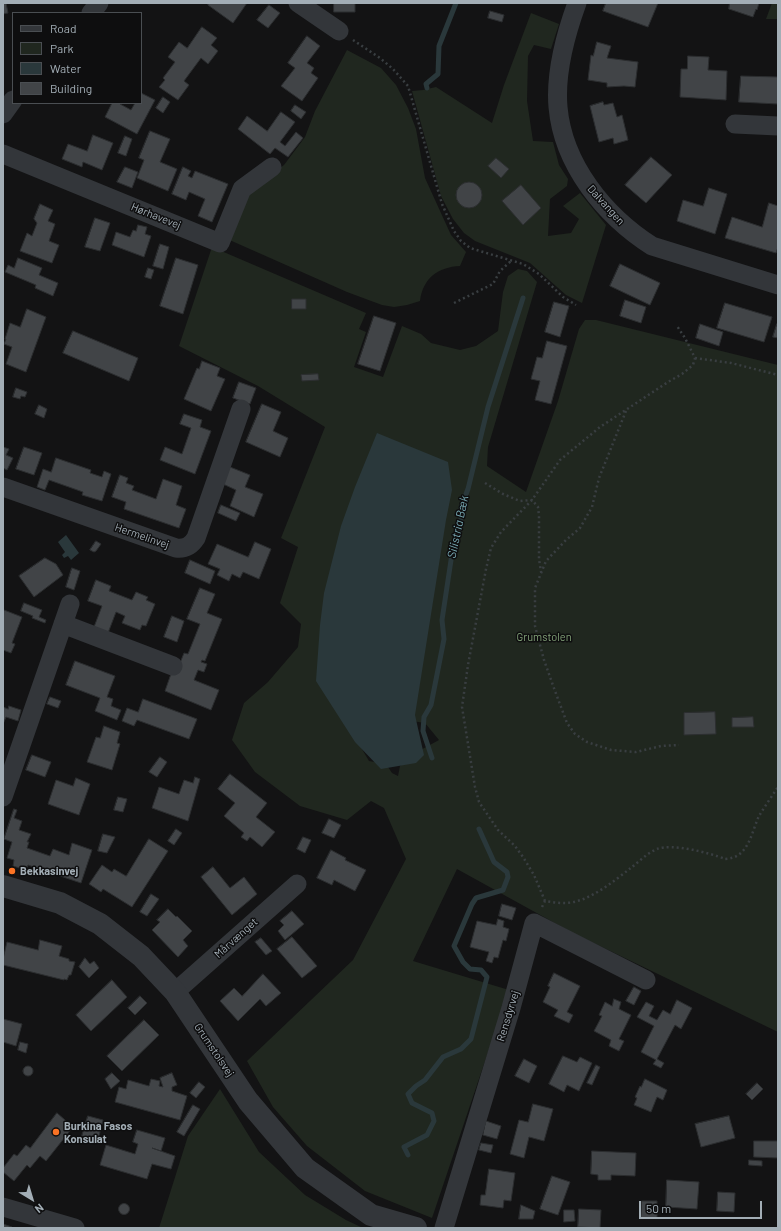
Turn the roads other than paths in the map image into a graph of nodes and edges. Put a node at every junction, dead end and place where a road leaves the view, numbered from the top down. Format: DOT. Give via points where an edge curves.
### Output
graph roads {
  1 [pos="99,3"];
  2 [pos="298,3"];
  3 [pos="577,3"];
  4 [pos="91,12"];
  5 [pos="339,31"];
  6 [pos="12,101"];
  7 [pos="3,114"];
  8 [pos="735,124"];
  9 [pos="778,126"];
  10 [pos="3,154"];
  11 [pos="272,167"];
  12 [pos="778,285"];
  13 [pos="241,409"];
  14 [pos="3,487"];
  15 [pos="70,604"];
  16 [pos="63,624"];
  17 [pos="173,666"];
  18 [pos="3,797"];
  19 [pos="297,884"];
  20 [pos="3,886"];
  21 [pos="646,980"];
  22 [pos="175,992"];
  23 [pos="3,1207"];
  24 [pos="75,1228"];
  25 [pos="416,1228"];
  26 [pos="444,1228"];
  1 -- 4 [label="street"];
  2 -- 5 [label="street"];
  3 -- 12 [label="street, Dalvangen" via="563,50 558,83 558,107 571,155 586,183 622,224 652,246"];
  6 -- 7 [label="street"];
  8 -- 9 [label="street"];
  10 -- 11 [label="street, Hørhavevej" via="220,243 242,189"];
  13 -- 14 [label="street, Hermelinvej" via="196,538 193,543 182,549"];
  15 -- 16 [label="street"];
  16 -- 17 [label="street"];
  16 -- 18 [label="street"];
  19 -- 22 [label="street, Mårvænget"];
  20 -- 22 [label="street, Grumstolsvej" via="60,904 100,924 141,956"];
  21 -- 26 [label="street, Rensdyrvej" via="534,923"];
  22 -- 25 [label="street, Grumstolsvej" via="248,1102 306,1168 371,1215"];
  23 -- 24 [label="street"];
}
